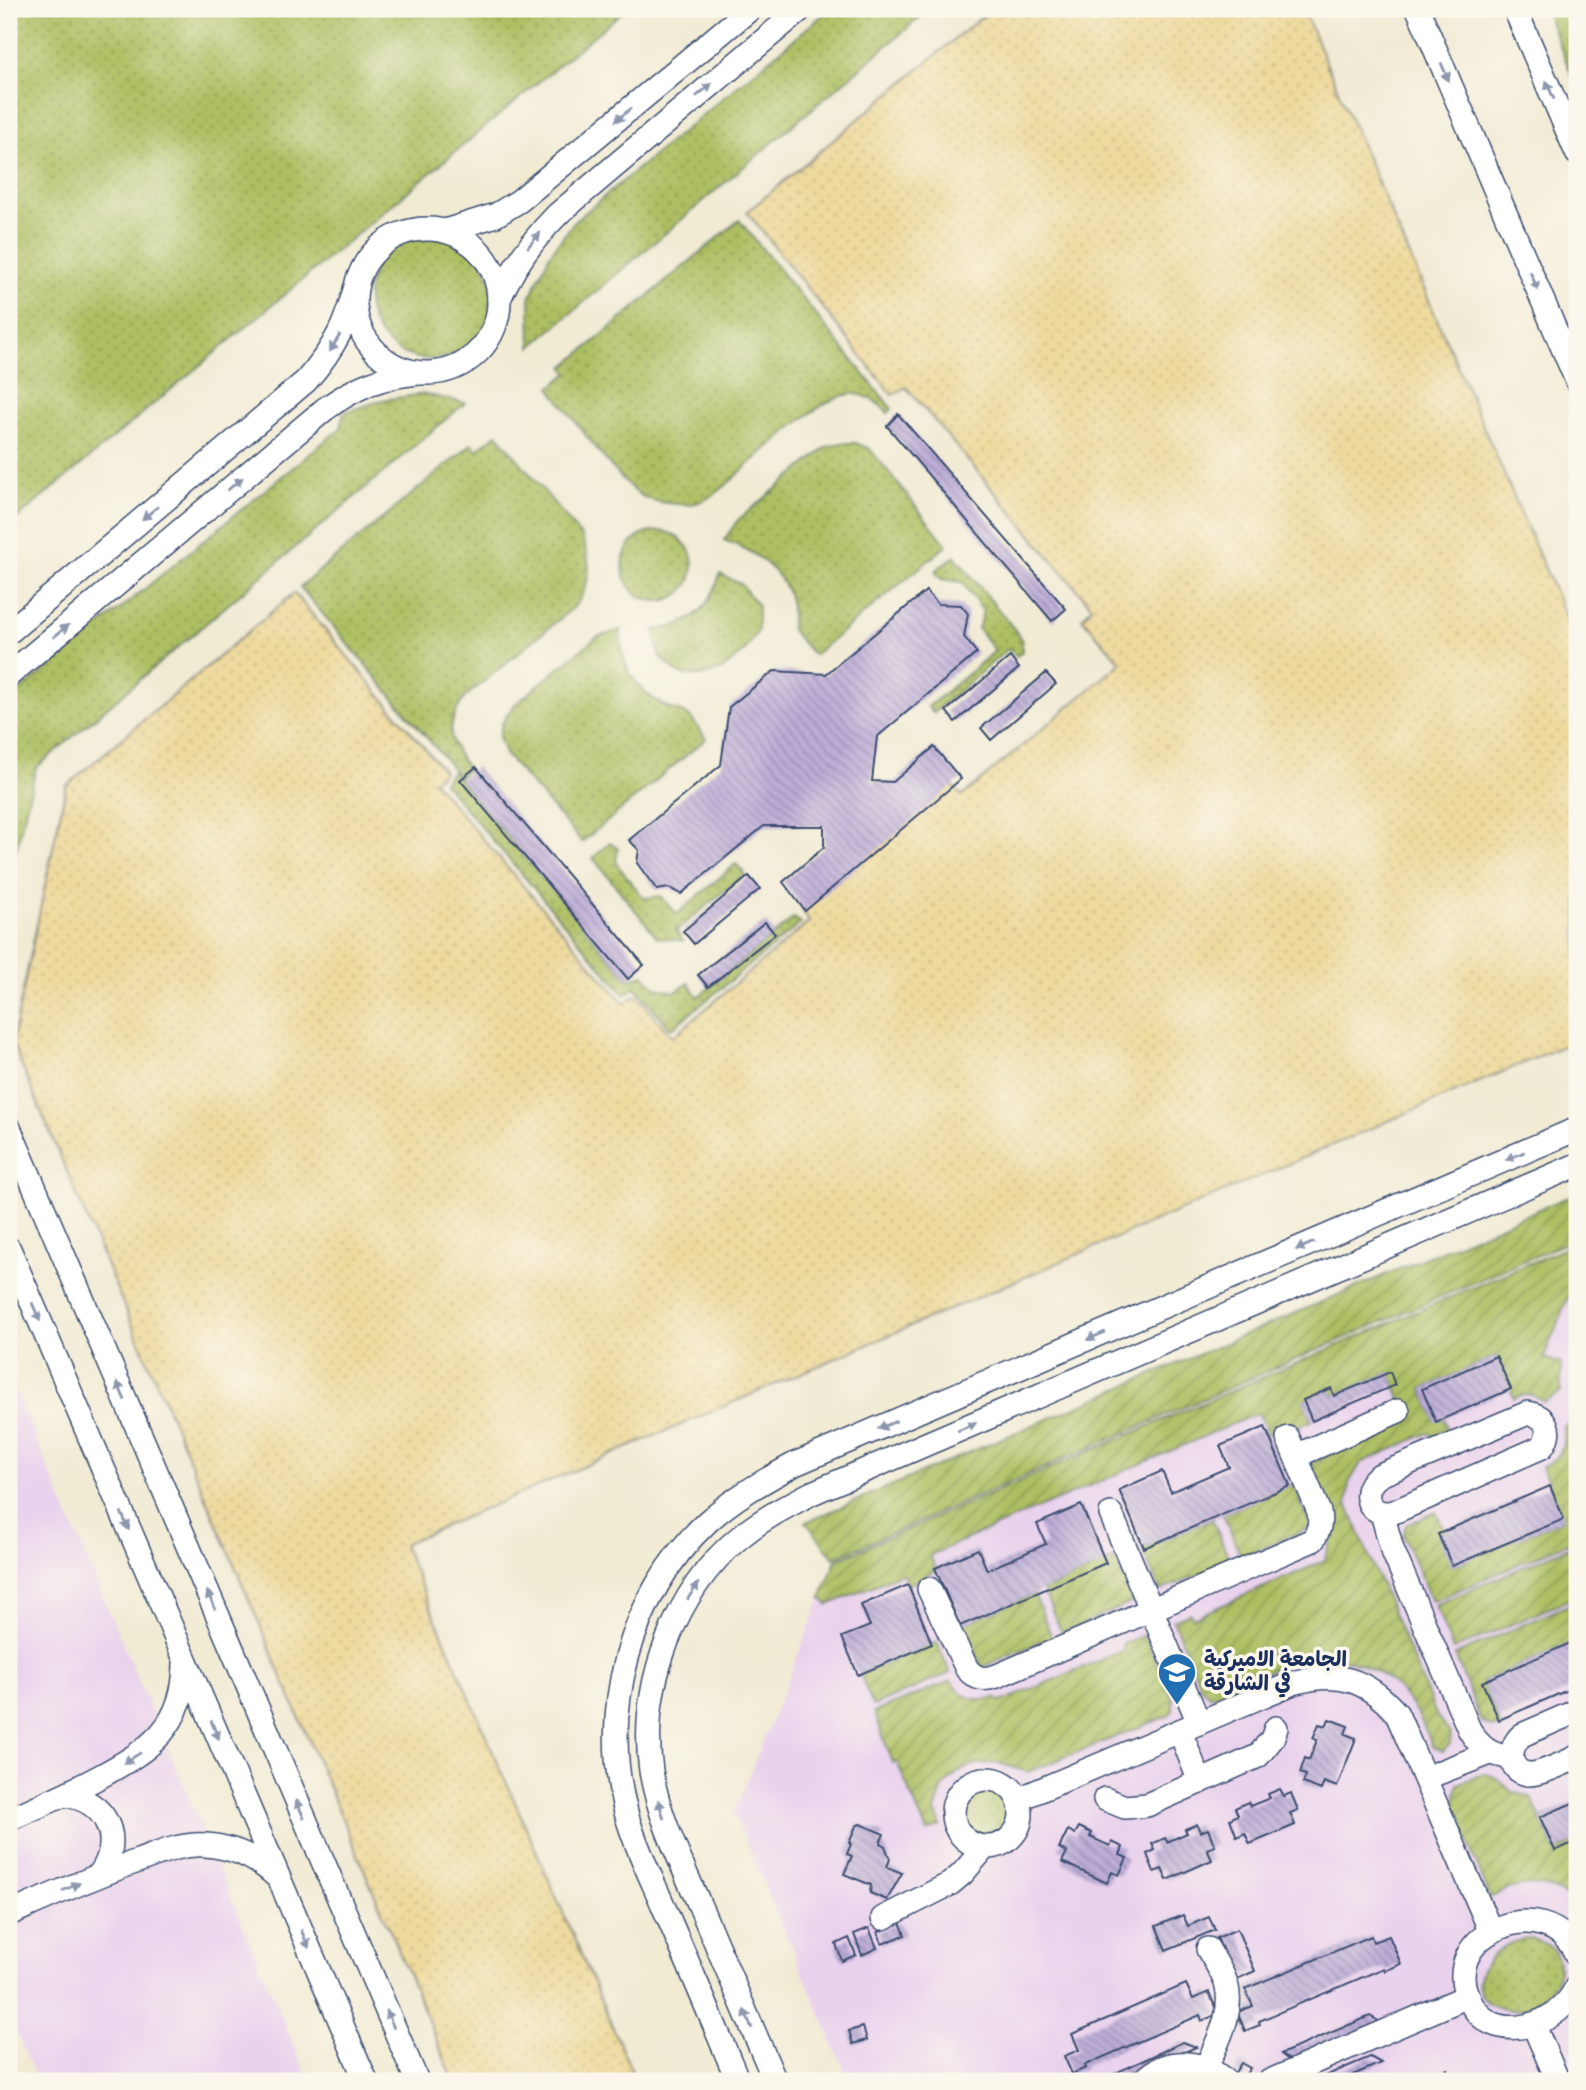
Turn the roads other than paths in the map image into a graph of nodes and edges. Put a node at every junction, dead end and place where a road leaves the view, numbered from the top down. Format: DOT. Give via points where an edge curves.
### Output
graph roads {
  1 [pos="750,9"];
  2 [pos="800,9"];
  3 [pos="1418,9"];
  4 [pos="1515,9"];
  5 [pos="1577,153"];
  6 [pos="445,231"];
  7 [pos="358,279"];
  8 [pos="499,299"];
  9 [pos="419,373"];
  10 [pos="1577,381"];
  11 [pos="9,632"];
  12 [pos="9,675"];
  13 [pos="9,1128"];
  14 [pos="1577,1129"];
  15 [pos="1577,1165"];
  16 [pos="9,1249"];
  17 [pos="1398,1411"];
  18 [pos="1382,1513"];
  19 [pos="1111,1514"];
  20 [pos="929,1589"];
  21 [pos="1151,1610"];
  22 [pos="185,1661"];
  23 [pos="1577,1711"];
  24 [pos="1189,1727"];
  25 [pos="1276,1728"];
  26 [pos="1501,1755"];
  27 [pos="1577,1757"];
  28 [pos="1425,1778"];
  29 [pos="1200,1782"];
  30 [pos="65,1796"];
  31 [pos="1019,1799"];
  32 [pos="1105,1799"];
  33 [pos="9,1819"];
  34 [pos="985,1847"];
  35 [pos="100,1874"];
  36 [pos="280,1880"];
  37 [pos="9,1914"];
  38 [pos="883,1918"];
  39 [pos="1491,1933"];
  40 [pos="1208,1949"];
  41 [pos="1576,1952"];
  42 [pos="1575,1995"];
  43 [pos="1468,1996"];
  44 [pos="1533,2024"];
  45 [pos="1215,2075"];
  46 [pos="366,2081"];
  47 [pos="417,2081"];
  48 [pos="738,2081"];
  49 [pos="775,2081"];
  50 [pos="1143,2081"];
  51 [pos="1270,2081"];
  52 [pos="1558,2081"];
  1 -- 6 [label="street, one-way" via="519,201 496,215"];
  8 -- 2 [label="street, one-way" via="524,251 558,214"];
  3 -- 10 [label="street, one-way"];
  5 -- 4 [label="street, one-way"];
  6 -- 7 [label="street" via="423,229 382,245"];
  6 -- 8 [label="street" via="478,249 493,272"];
  7 -- 9 [label="street" via="356,311 366,341 398,368"];
  7 -- 11 [label="street, one-way" via="341,334 306,381"];
  8 -- 9 [label="street" via="494,329 479,351 449,370"];
  12 -- 9 [label="street, one-way" via="325,409 369,383"];
  47 -- 13 [label="street, one-way"];
  14 -- 48 [label="street, one-way" via="796,1464 748,1489 706,1522 671,1563 639,1621 616,1711 617,1765 627,1817"];
  49 -- 15 [label="street, one-way" via="676,1852 651,1770 649,1727 657,1674 680,1614 709,1568 739,1538 813,1493"];
  16 -- 22 [label="street, one-way"];
  17 -- 21 [label="street" via="1292,1447 1319,1512 1321,1522 1312,1540"];
  18 -- 18 [label="street" via="1394,1512 1542,1447 1548,1439 1545,1420 1528,1413 1380,1475 1368,1486 1367,1495"];
  18 -- 26 [label="street" via="1392,1549 1469,1729 1481,1746"];
  19 -- 21 [label="street"];
  20 -- 21 [label="street" via="961,1660 974,1677 986,1680"];
  21 -- 24 [label="street"];
  22 -- 30 [label="street, one-way" via="181,1698 164,1732 136,1757"];
  22 -- 36 [label="street, one-way"];
  23 -- 26 [label="street" via="1522,1735"];
  24 -- 28 [label="street" via="1312,1677 1351,1680 1385,1699 1397,1714"];
  24 -- 29 [label="street"];
  24 -- 31 [label="street"];
  25 -- 29 [label="street" via="1258,1756"];
  26 -- 27 [label="street" via="1528,1774"];
  26 -- 28 [label="street"];
  28 -- 39 [label="street"];
  29 -- 32 [label="street" via="1136,1807"];
  30 -- 33 [label="street"];
  30 -- 35 [label="street" via="77,1797 97,1809 110,1829 111,1853"];
  31 -- 34 [label="street" via="1018,1828 1004,1843"];
  31 -- 34 [label="street" via="1003,1782 991,1778 979,1779 960,1792 954,1802 955,1826 967,1841"];
  34 -- 38 [label="street" via="950,1884"];
  35 -- 36 [label="street" via="181,1847 203,1845 245,1854"];
  37 -- 35 [label="street, one-way"];
  36 -- 46 [label="street, one-way"];
  39 -- 41 [label="street" via="1516,1922 1543,1924"];
  39 -- 43 [label="street" via="1465,1960"];
  40 -- 45 [label="street" via="1225,1980 1228,2005"];
  42 -- 44 [label="street"];
  43 -- 44 [label="street" via="1480,2015 1500,2026"];
  43 -- 51 [label="street"];
  44 -- 52 [label="street"];
  45 -- 50 [label="street" via="1191,2064 1175,2064"];
}
